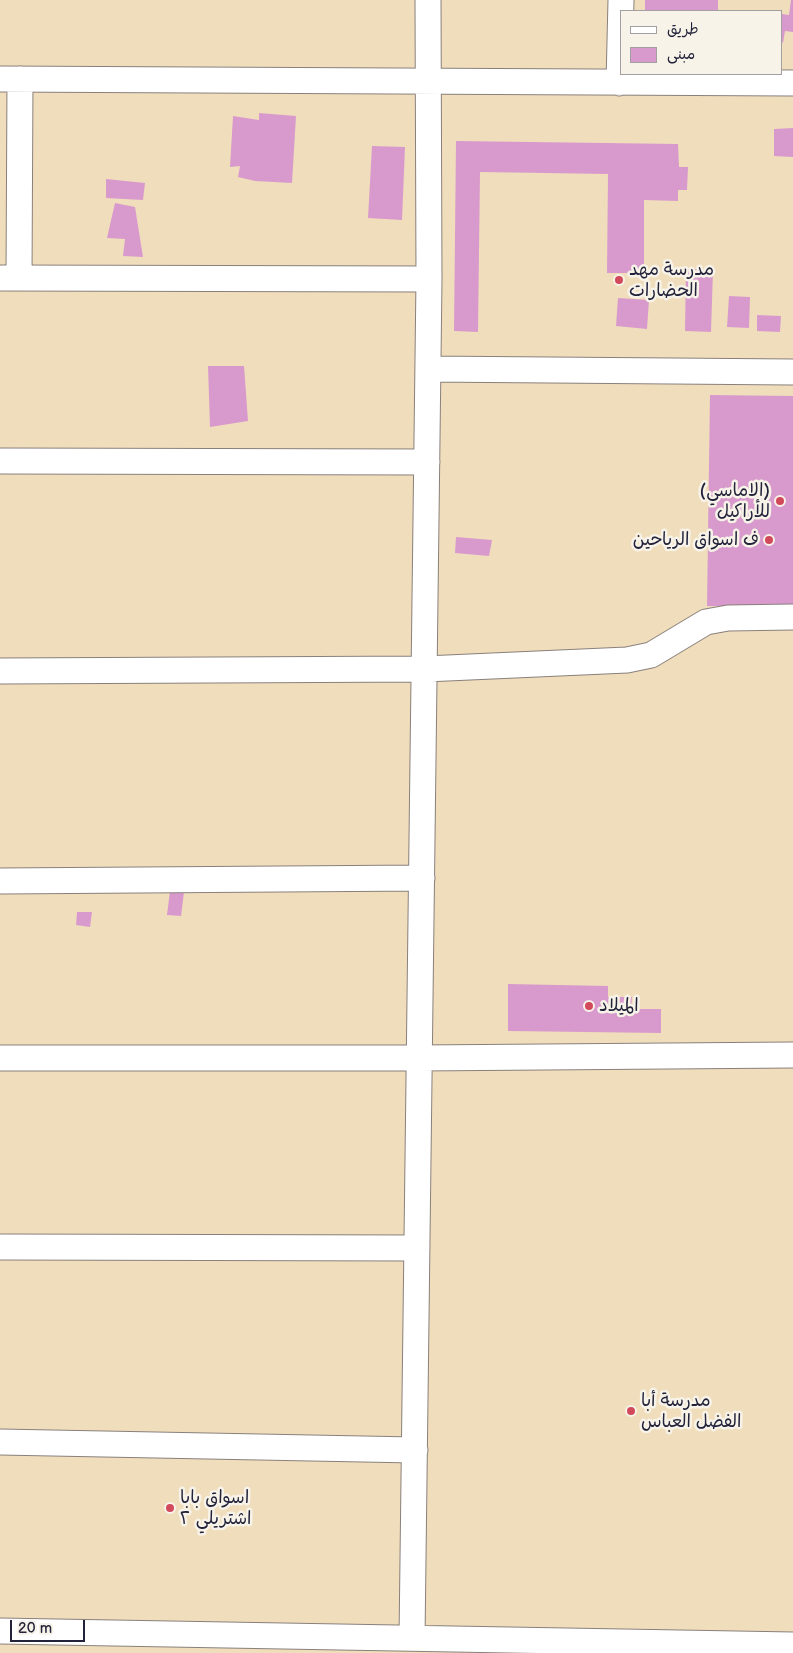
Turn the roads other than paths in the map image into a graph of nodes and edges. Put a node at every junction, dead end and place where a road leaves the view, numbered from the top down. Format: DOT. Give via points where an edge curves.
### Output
graph roads {
  1 [pos="428,0"];
  2 [pos="620,42"];
  3 [pos="10,79"];
  4 [pos="429,81"];
  5 [pos="619,83"];
  6 [pos="793,84"];
  7 [pos="9,278"];
  8 [pos="430,278"];
  9 [pos="428,369"];
  10 [pos="793,372"];
  11 [pos="0,462"];
  12 [pos="427,462"];
  13 [pos="793,617"];
  14 [pos="424,669"];
  15 [pos="0,671"];
  16 [pos="422,878"];
  17 [pos="0,881"];
  18 [pos="793,1055"];
  19 [pos="0,1058"];
  20 [pos="420,1058"];
  21 [pos="0,1247"];
  22 [pos="417,1248"];
  23 [pos="0,1442"];
  24 [pos="415,1450"];
  25 [pos="0,1631"];
  26 [pos="412,1638"];
  27 [pos="179,1644"];
  28 [pos="793,1645"];
  1 -- 4 [label="street"];
  2 -- 5 [label="street"];
  3 -- 4 [label="street"];
  3 -- 7 [label="street"];
  4 -- 5 [label="street"];
  4 -- 8 [label="street"];
  5 -- 6 [label="street"];
  7 -- 8 [label="street"];
  8 -- 9 [label="street"];
  9 -- 10 [label="street"];
  9 -- 12 [label="street"];
  11 -- 12 [label="street"];
  12 -- 14 [label="street"];
  13 -- 14 [label="street" via="728,618 706,622 651,655 627,660"];
  14 -- 15 [label="street"];
  14 -- 16 [label="street"];
  16 -- 17 [label="street"];
  16 -- 20 [label="street"];
  18 -- 20 [label="street"];
  19 -- 20 [label="street"];
  20 -- 22 [label="street"];
  21 -- 22 [label="street"];
  22 -- 24 [label="street"];
  23 -- 24 [label="street"];
  24 -- 26 [label="street"];
  25 -- 27 [label="street"];
  26 -- 27 [label="street"];
  26 -- 28 [label="street"];
}
